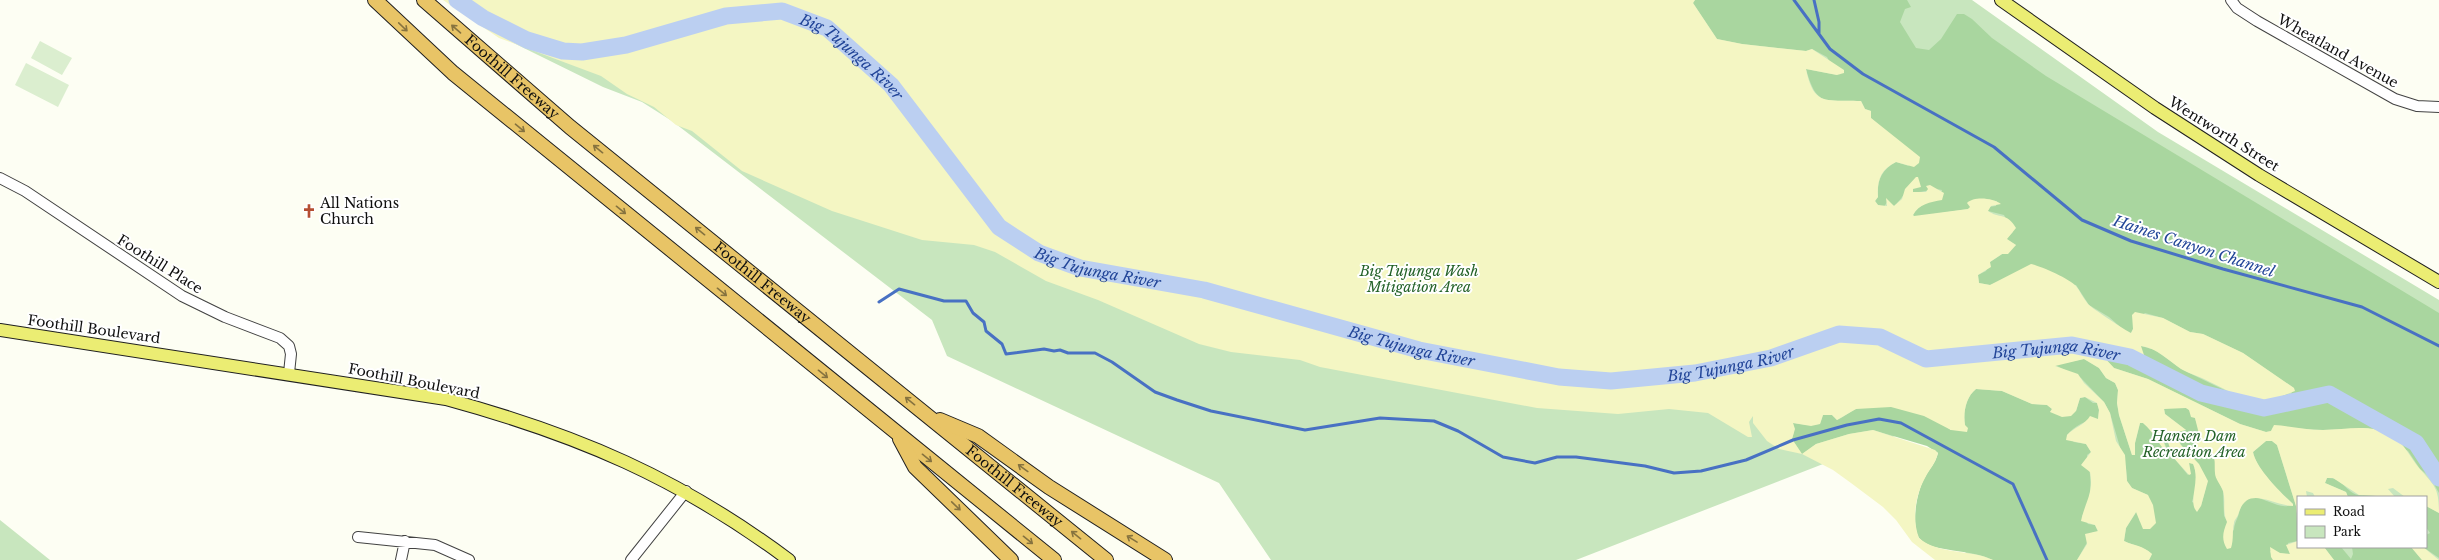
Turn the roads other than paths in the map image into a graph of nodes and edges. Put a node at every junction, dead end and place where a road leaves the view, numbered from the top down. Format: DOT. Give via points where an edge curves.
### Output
graph roads {
  1 [pos="375,0"];
  2 [pos="424,0"];
  3 [pos="2001,0"];
  4 [pos="2231,0"];
  5 [pos="2439,106"];
  6 [pos="0,178"];
  7 [pos="2439,282"];
  8 [pos="0,330"];
  9 [pos="289,373"];
  10 [pos="925,413"];
  11 [pos="897,433"];
  12 [pos="686,491"];
  13 [pos="358,537"];
  14 [pos="405,541"];
  15 [pos="400,560"];
  16 [pos="469,560"];
  17 [pos="631,560"];
  18 [pos="789,560"];
  19 [pos="1011,560"];
  20 [pos="1054,560"];
  21 [pos="1106,560"];
  22 [pos="1165,560"];
  1 -- 11 [label="highway, one-way" via="490,103"];
  10 -- 2 [label="highway, Foothill Freeway, one-way" via="570,127"];
  3 -- 7 [label="main road, Wentworth Street" via="2181,125 2259,175"];
  4 -- 5 [label="street, Wheatland Avenue" via="2237,8 2257,21 2395,99 2417,106"];
  6 -- 9 [label="street, Foothill Place" via="25,191 182,296 225,317 280,338 289,346"];
  8 -- 9 [label="main road, Foothill Boulevard"];
  9 -- 12 [label="main road, Foothill Boulevard" via="446,399 513,418 599,449"];
  21 -- 10 [label="highway, Foothill Freeway, one-way"];
  22 -- 10 [label="highway, one-way" via="1049,487 978,436"];
  11 -- 19 [label="highway, one-way" via="915,467"];
  11 -- 20 [label="highway, one-way"];
  12 -- 17 [label="street"];
  12 -- 18 [label="main road, Foothill Boulevard" via="730,518"];
  13 -- 14 [label="street"];
  14 -- 15 [label="street"];
  14 -- 16 [label="street" via="435,545"];
}
